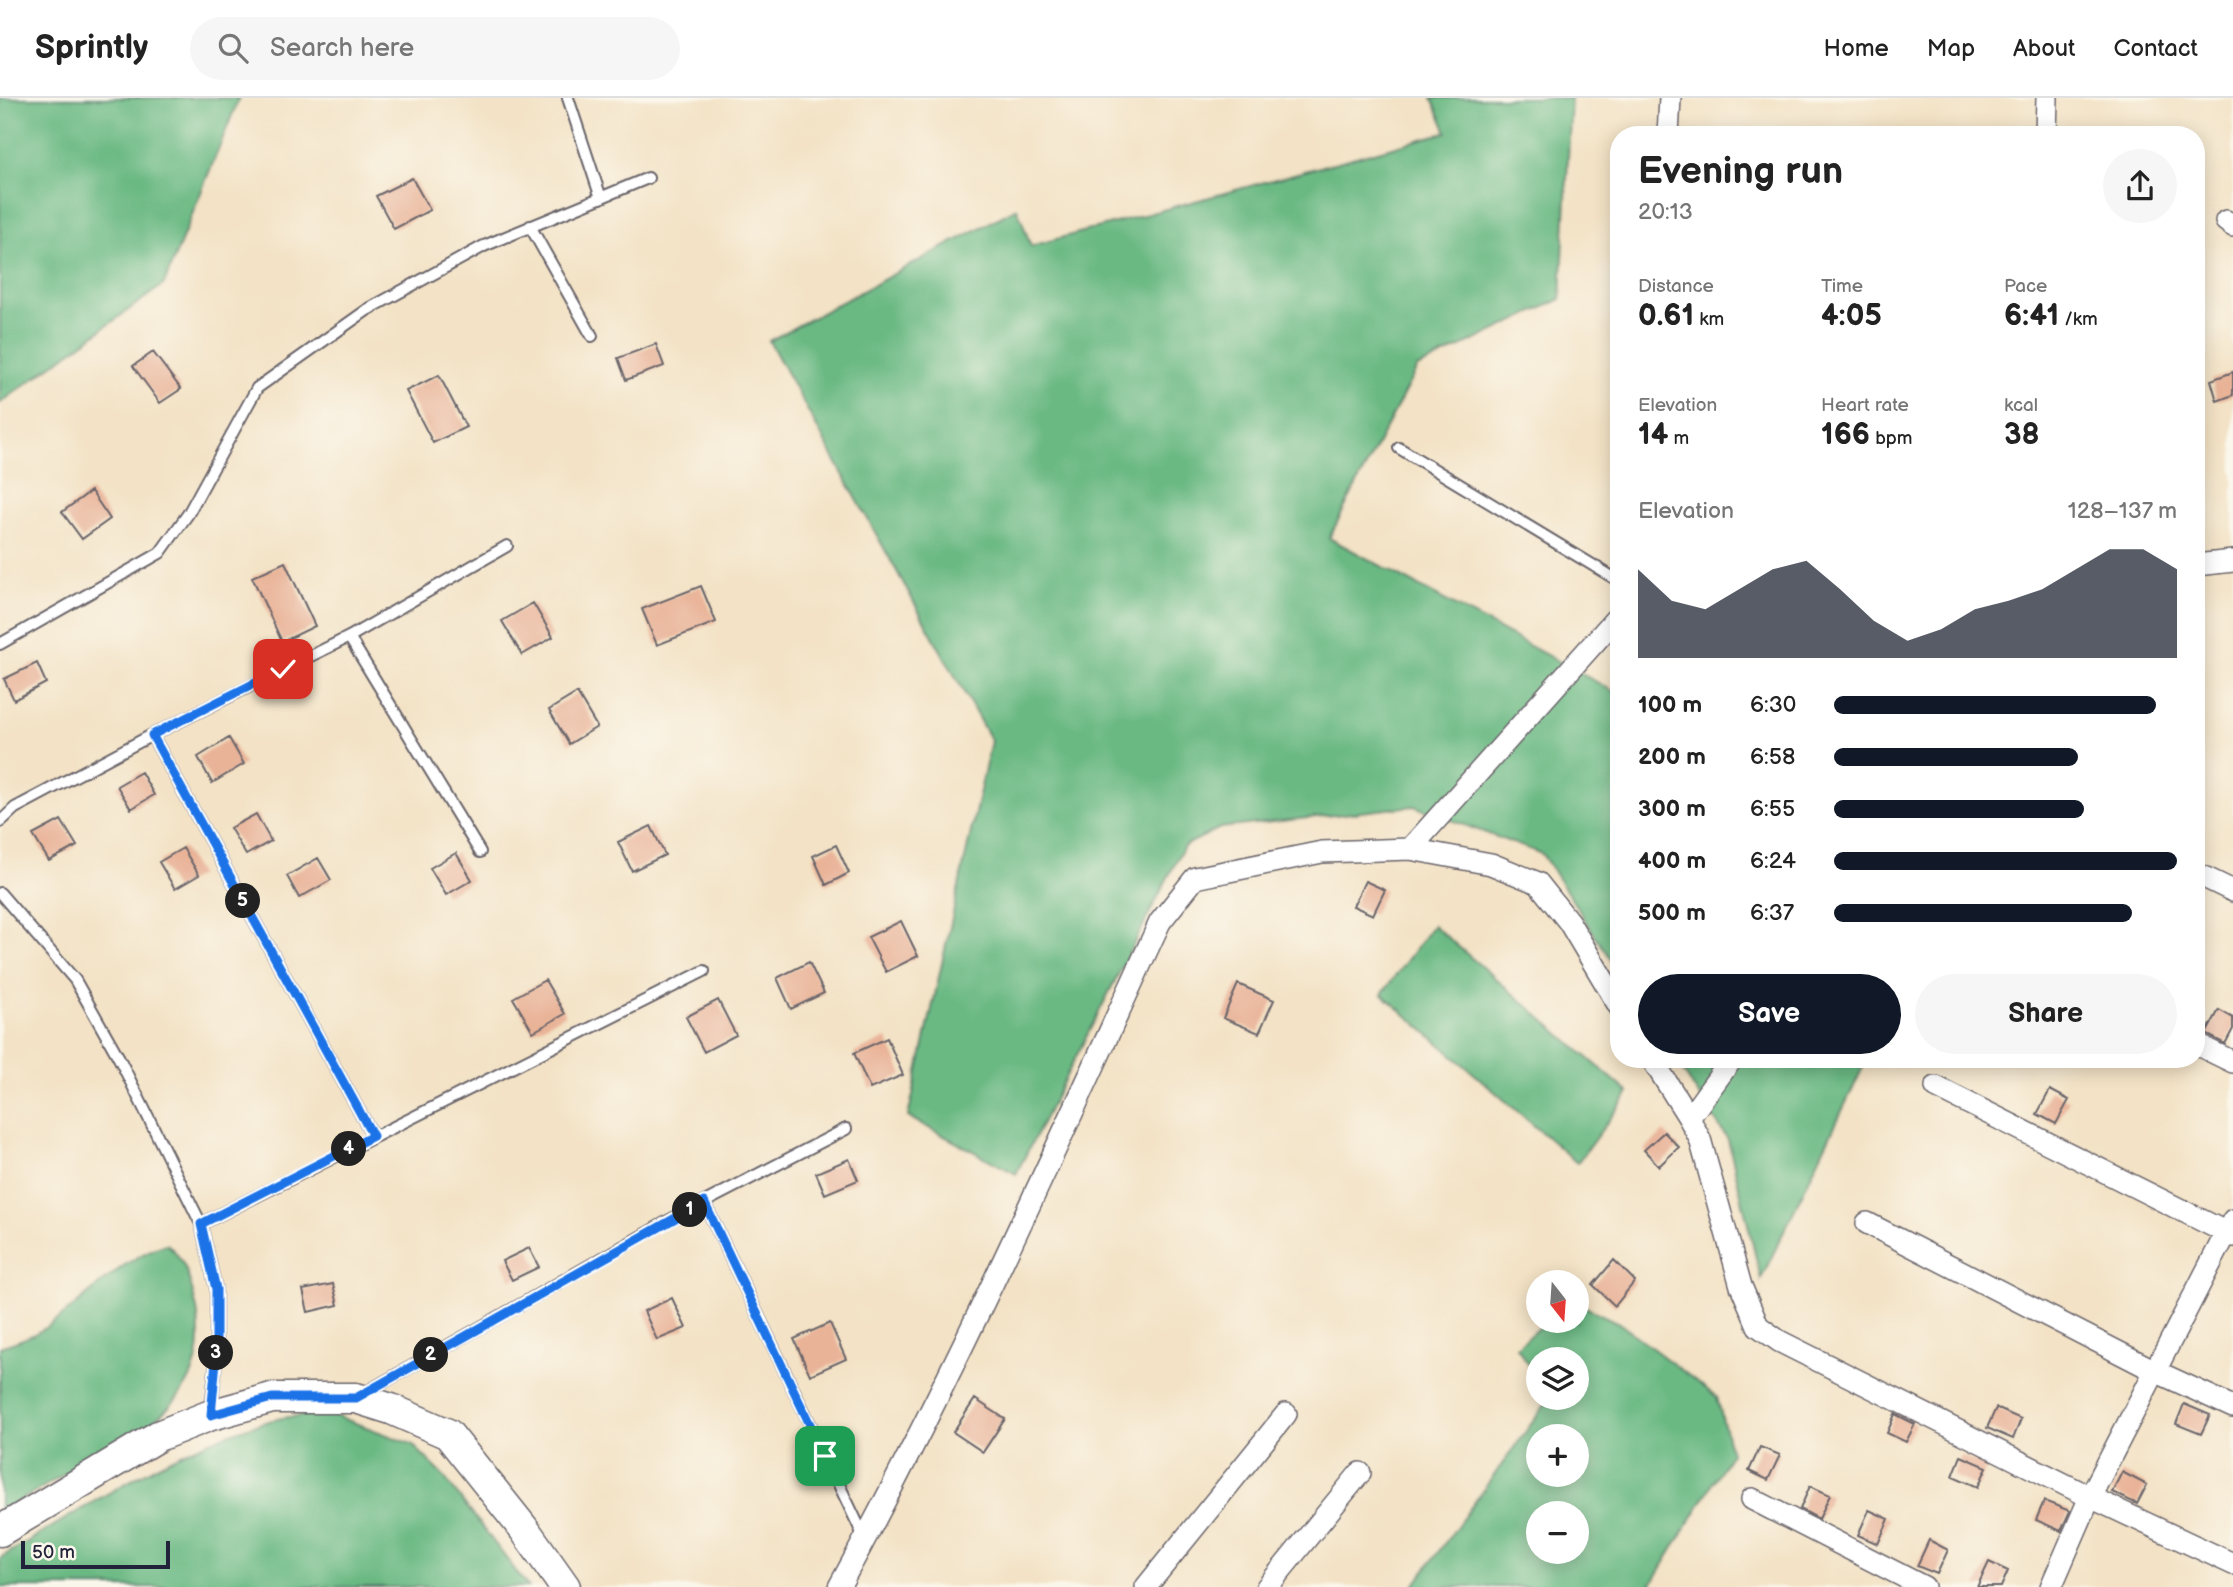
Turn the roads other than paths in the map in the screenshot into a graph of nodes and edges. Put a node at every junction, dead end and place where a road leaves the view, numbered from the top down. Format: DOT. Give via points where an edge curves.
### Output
graph roads {
  1 [pos="568,98"];
  2 [pos="1670,98"];
  3 [pos="2047,98"];
  4 [pos="1668,126"];
  5 [pos="2046,126"];
  6 [pos="649,178"];
  7 [pos="601,198"];
  8 [pos="530,226"];
  9 [pos="592,336"];
  10 [pos="1399,448"];
  11 [pos="507,546"];
  12 [pos="2233,561"];
  13 [pos="2205,564"];
  14 [pos="1610,576"];
  15 [pos="1610,625"];
  16 [pos="349,637"];
  17 [pos="0,644"];
  18 [pos="152,735"];
  19 [pos="0,822"];
  20 [pos="1410,849"];
  21 [pos="480,852"];
  22 [pos="2205,877"];
  23 [pos="2233,891"];
  24 [pos="0,893"];
  25 [pos="704,971"];
  26 [pos="1610,991"];
  27 [pos="2205,1048"];
  28 [pos="2233,1062"];
  29 [pos="1658,1068"];
  30 [pos="1725,1068"];
  31 [pos="1936,1087"];
  32 [pos="1689,1118"];
  33 [pos="846,1129"];
  34 [pos="373,1136"];
  35 [pos="704,1202"];
  36 [pos="1867,1223"];
  37 [pos="201,1224"];
  38 [pos="2231,1230"];
  39 [pos="2155,1371"];
  40 [pos="356,1398"];
  41 [pos="2233,1407"];
  42 [pos="1286,1414"];
  43 [pos="211,1415"];
  44 [pos="1360,1473"];
  45 [pos="2090,1497"];
  46 [pos="1752,1499"];
  47 [pos="0,1531"];
  48 [pos="865,1540"];
  49 [pos="2233,1564"];
  50 [pos="565,1587"];
  51 [pos="839,1587"];
  52 [pos="1146,1587"];
  53 [pos="1267,1587"];
  54 [pos="1924,1587"];
  55 [pos="2051,1587"];
  1 -- 7 [label="lane"];
  2 -- 4 [label="street"];
  3 -- 5 [label="street"];
  6 -- 7 [label="lane"];
  7 -- 8 [label="lane"];
  8 -- 9 [label="lane"];
  8 -- 17 [label="lane" via="367,310 257,388 188,514 160,553"];
  10 -- 14 [label="lane"];
  11 -- 16 [label="lane"];
  12 -- 13 [label="street"];
  15 -- 20 [label="street"];
  16 -- 18 [label="lane"];
  16 -- 21 [label="lane"];
  18 -- 19 [label="lane" via="15,808"];
  18 -- 34 [label="lane"];
  20 -- 26 [label="street" via="1490,864 1538,883 1569,922"];
  20 -- 48 [label="street" via="1322,852 1195,878 1160,922 1004,1262"];
  22 -- 23 [label="street"];
  24 -- 37 [label="lane" via="75,980"];
  25 -- 34 [label="lane"];
  27 -- 28 [label="street"];
  29 -- 32 [label="street"];
  30 -- 32 [label="street"];
  31 -- 38 [label="street"];
  32 -- 45 [label="street" via="1700,1139 1741,1286 1758,1326 1779,1341"];
  33 -- 35 [label="lane"];
  34 -- 37 [label="lane"];
  35 -- 40 [label="lane"];
  35 -- 48 [label="lane"];
  36 -- 39 [label="street"];
  37 -- 43 [label="lane" via="216,1289"];
  38 -- 39 [label="street"];
  39 -- 41 [label="street"];
  39 -- 45 [label="street"];
  40 -- 43 [label="main road" via="272,1398"];
  40 -- 50 [label="main road" via="448,1434"];
  42 -- 52 [label="street"];
  43 -- 47 [label="main road" via="158,1437"];
  44 -- 53 [label="street"];
  45 -- 49 [label="street"];
  45 -- 55 [label="street"];
  46 -- 54 [label="street"];
  48 -- 51 [label="street"];
}
